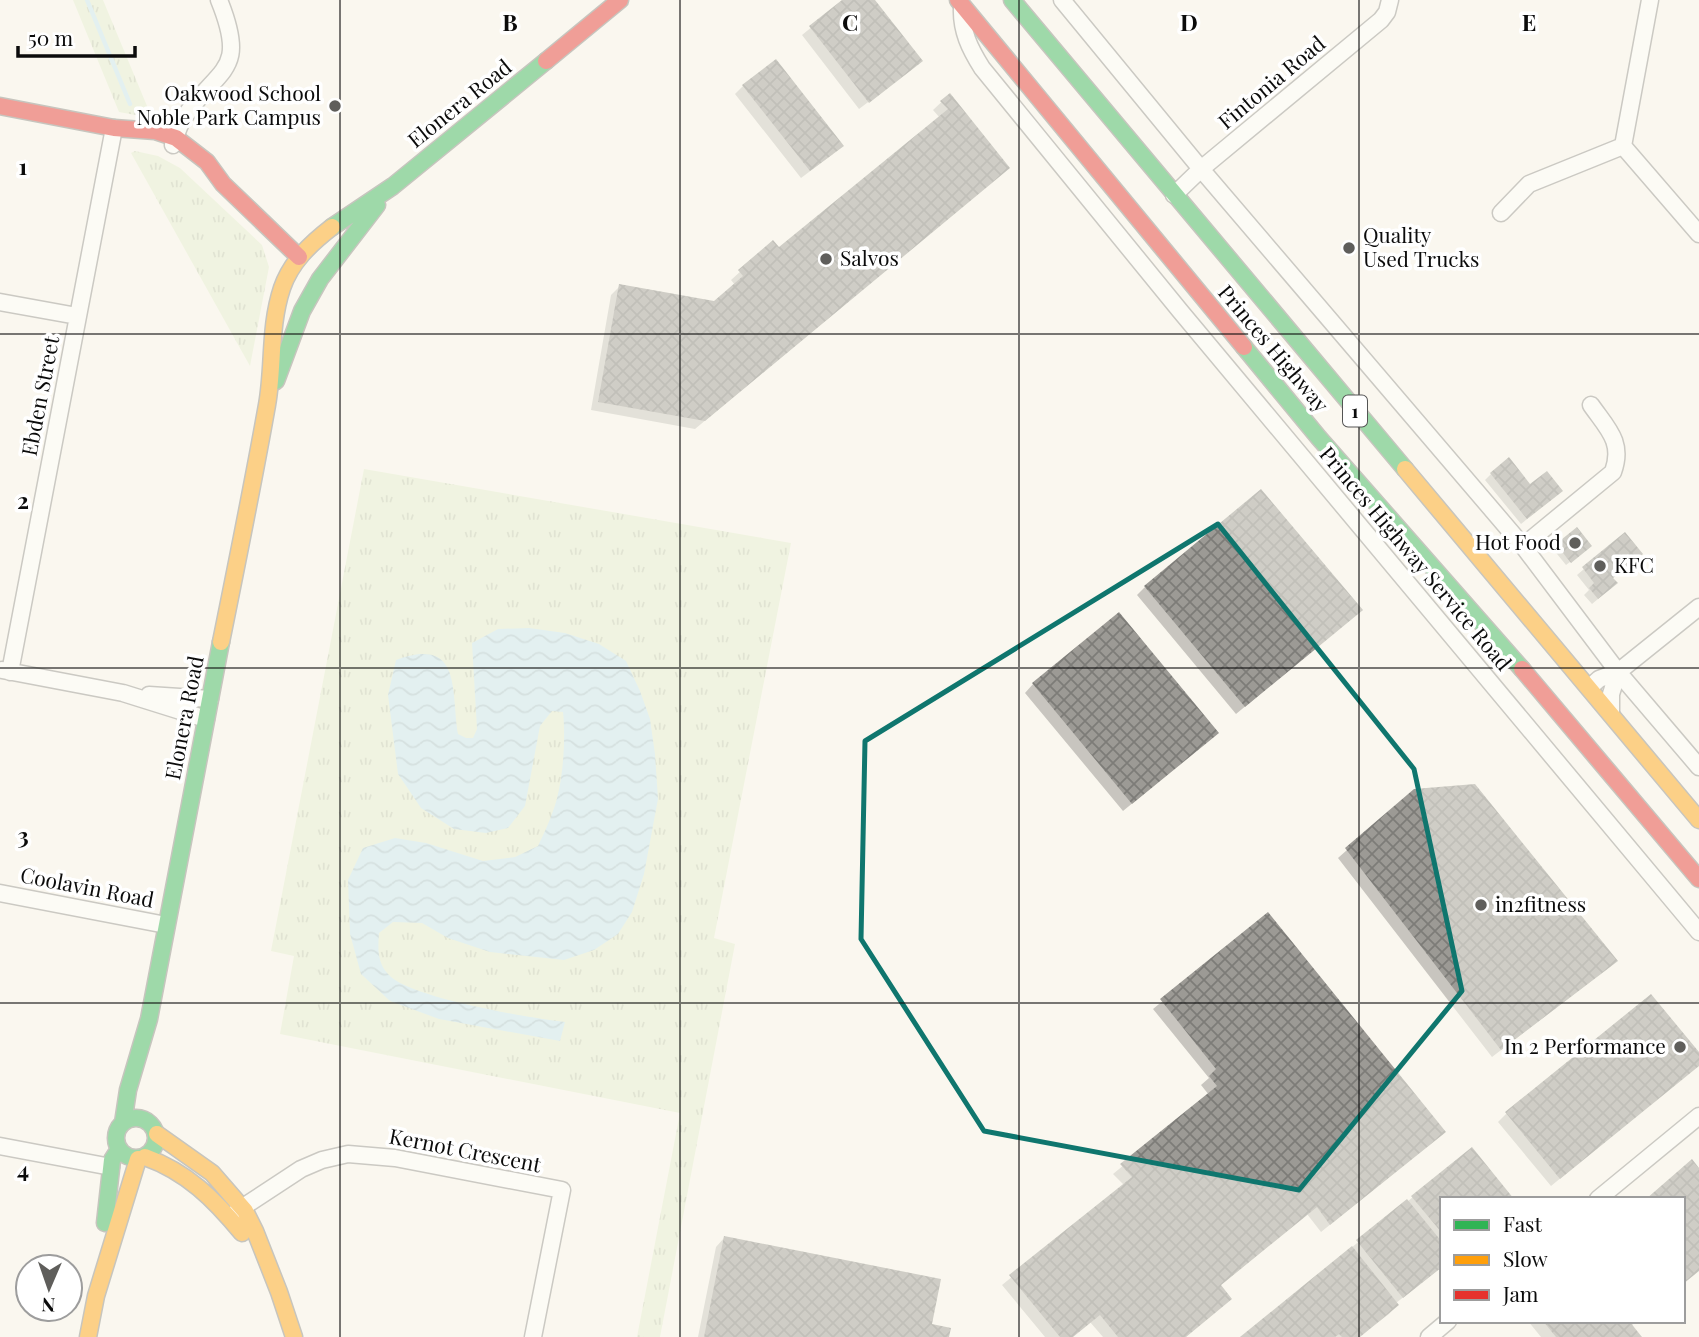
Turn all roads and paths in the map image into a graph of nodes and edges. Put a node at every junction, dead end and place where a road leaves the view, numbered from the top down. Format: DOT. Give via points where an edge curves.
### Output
graph roads {
  1 [pos="219,0"];
  2 [pos="1012,0"];
  3 [pos="1062,0"];
  4 [pos="1390,0"];
  5 [pos="1650,0"];
  6 [pos="615,2"];
  7 [pos="960,3"];
  8 [pos="0,106"];
  9 [pos="114,128"];
  10 [pos="174,142"];
  11 [pos="1623,146"];
  12 [pos="1201,169"];
  13 [pos="391,188"];
  14 [pos="1174,195"];
  15 [pos="1502,213"];
  16 [pos="357,230"];
  17 [pos="1699,234"];
  18 [pos="299,257"];
  19 [pos="309,299"];
  20 [pos="0,302"];
  21 [pos="78,316"];
  22 [pos="268,401"];
  23 [pos="1591,405"];
  24 [pos="1523,546"];
  25 [pos="1699,607"];
  26 [pos="5,671"];
  27 [pos="1618,672"];
  28 [pos="122,693"];
  29 [pos="210,699"];
  30 [pos="1577,704"];
  31 [pos="1611,715"];
  32 [pos="206,719"];
  33 [pos="1699,767"];
  34 [pos="1699,820"];
  35 [pos="1699,879"];
  36 [pos="0,893"];
  37 [pos="166,925"];
  38 [pos="1699,932"];
  39 [pos="143,1043"];
  40 [pos="148,1114"];
  41 [pos="1699,1116"];
  42 [pos="123,1123"];
  43 [pos="0,1146"];
  44 [pos="118,1149"];
  45 [pos="141,1158"];
  46 [pos="111,1167"];
  47 [pos="1600,1197"];
  48 [pos="235,1212"];
  49 [pos="96,1296"];
  50 [pos="1446,1323"];
  51 [pos="88,1337"];
  52 [pos="295,1337"];
  53 [pos="534,1337"];
  54 [pos="1429,1337"];
  1 -- 10 [label="street" via="231,33 229,58 222,74 186,116"];
  2 -- 14 [label="main road, Princes Highway / 1"];
  3 -- 12 [label="street"];
  4 -- 12 [label="street, Fintonia Road" via="1381,20"];
  5 -- 11 [label="street"];
  6 -- 13 [label="main road, Elonera Road"];
  7 -- 30 [label="main road, Princes Highway / 1" via="1319,438"];
  7 -- 38 [label="street, Princes Highway Service Road" via="969,47 982,68"];
  8 -- 9 [label="main road"];
  9 -- 10 [label="main road" via="134,137"];
  9 -- 21 [label="street, Ebden Street"];
  10 -- 18 [label="main road"];
  11 -- 15 [label="street" via="1529,184"];
  11 -- 17 [label="street"];
  12 -- 14 [label="street, Fintonia Road"];
  12 -- 24 [label="street"];
  13 -- 16 [label="main road, Elonera Road"];
  13 -- 18 [label="main road, Elonera Road" via="342,219"];
  14 -- 30 [label="main road, Princes Highway / 1"];
  16 -- 18 [label="main road" via="317,257"];
  16 -- 19 [label="main road, Elonera Road"];
  18 -- 19 [label="main road" via="306,271"];
  18 -- 22 [label="main road, Elonera Road" via="279,302"];
  19 -- 22 [label="main road, Elonera Road"];
  20 -- 21 [label="street"];
  21 -- 26 [label="street, Ebden Street"];
  22 -- 29 [label="main road, Elonera Road"];
  23 -- 24 [label="street" via="1615,440 1619,457 1613,471"];
  24 -- 27 [label="street"];
  25 -- 27 [label="street"];
  26 -- 28 [label="street"];
  27 -- 30 [label="street" via="1599,679"];
  27 -- 31 [label="street"];
  27 -- 33 [label="street"];
  28 -- 29 [label="street"];
  28 -- 32 [label="street"];
  29 -- 32 [label="main road, Elonera Road"];
  30 -- 31 [label="main road, Princes Highway / 1"];
  30 -- 35 [label="main road, Princes Highway / 1"];
  31 -- 34 [label="main road, Princes Highway / 1"];
  32 -- 37 [label="main road, Elonera Road"];
  36 -- 37 [label="street, Coolavin Road"];
  37 -- 39 [label="main road, Elonera Road"];
  39 -- 40 [label="main road, Elonera Road"];
  39 -- 42 [label="main road, Elonera Road" via="129,1080"];
  40 -- 42 [label="main road"];
  40 -- 45 [label="main road" via="155,1147"];
  40 -- 48 [label="main road" via="183,1151 218,1178"];
  41 -- 47 [label="street"];
  42 -- 44 [label="main road" via="116,1135"];
  43 -- 46 [label="street"];
  44 -- 45 [label="main road" via="129,1158"];
  44 -- 46 [label="main road"];
  45 -- 48 [label="main road" via="179,1170"];
  45 -- 49 [label="main road"];
  46 -- 49 [label="main road"];
  48 -- 52 [label="main road" via="252,1225"];
  48 -- 53 [label="street, Kernot Crescent" via="301,1169 348,1154 395,1158 562,1191"];
  49 -- 51 [label="main road"];
  50 -- 54 [label="street"];
}
